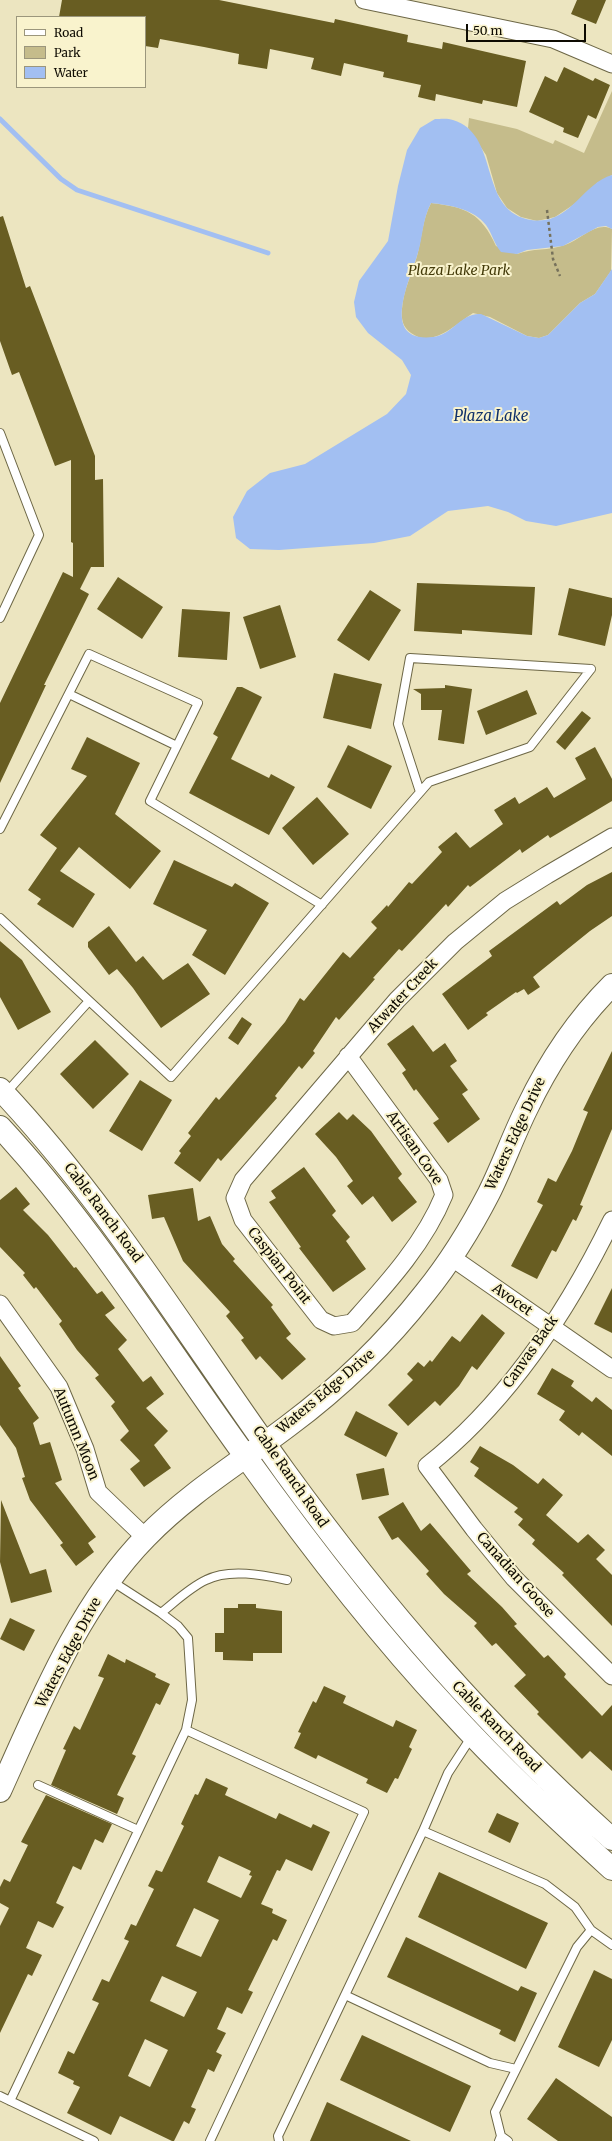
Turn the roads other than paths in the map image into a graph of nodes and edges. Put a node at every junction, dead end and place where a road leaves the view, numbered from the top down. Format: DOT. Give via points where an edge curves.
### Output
graph roads {
  1 [pos="364,0"];
  2 [pos="612,64"];
  3 [pos="0,433"];
  4 [pos="0,618"];
  5 [pos="69,694"];
  6 [pos="177,746"];
  7 [pos="420,792"];
  8 [pos="0,829"];
  9 [pos="612,837"];
  10 [pos="322,904"];
  11 [pos="0,918"];
  12 [pos="612,985"];
  13 [pos="89,1001"];
  14 [pos="348,1056"];
  15 [pos="2,1094"];
  16 [pos="0,1127"];
  17 [pos="235,1198"];
  18 [pos="612,1220"];
  19 [pos="451,1258"];
  20 [pos="0,1304"];
  21 [pos="334,1326"];
  22 [pos="550,1327"];
  23 [pos="612,1369"];
  24 [pos="265,1442"];
  25 [pos="245,1456"];
  26 [pos="427,1466"];
  27 [pos="145,1537"];
  28 [pos="109,1580"];
  29 [pos="287,1580"];
  30 [pos="162,1613"];
  31 [pos="612,1676"];
  32 [pos="186,1730"];
  33 [pos="472,1735"];
  34 [pos="38,1785"];
  35 [pos="0,1791"];
  36 [pos="138,1830"];
  37 [pos="423,1831"];
  38 [pos="612,1839"];
  39 [pos="612,1869"];
  40 [pos="591,1930"];
  41 [pos="612,1945"];
  42 [pos="345,1995"];
  43 [pos="516,2069"];
  44 [pos="0,2096"];
  45 [pos="10,2101"];
  46 [pos="502,2139"];
  47 [pos="94,2141"];
  48 [pos="210,2141"];
  49 [pos="279,2141"];
  1 -- 2 [label="street" via="553,39"];
  3 -- 4 [label="lane" via="39,535"];
  5 -- 6 [label="lane"];
  5 -- 6 [label="lane" via="89,654 198,702"];
  5 -- 8 [label="lane"];
  6 -- 10 [label="lane" via="150,801"];
  7 -- 7 [label="lane" via="398,724 410,658 591,669 530,747 428,782"];
  7 -- 10 [label="lane"];
  9 -- 14 [label="street, Atwater Creek" via="505,901 455,942 397,1000"];
  10 -- 13 [label="lane" via="171,1077"];
  11 -- 13 [label="lane"];
  12 -- 19 [label="street, Waters Edge Drive" via="577,1025 552,1062 527,1107 488,1194"];
  13 -- 15 [label="lane"];
  14 -- 17 [label="street, Atwater Creek" via="243,1180"];
  14 -- 21 [label="street, Artisan Cove" via="439,1180 444,1195 437,1214 391,1279 352,1323"];
  15 -- 24 [label="street, Cable Ranch Road" via="58,1154 107,1216"];
  16 -- 25 [label="street, Cable Ranch Road" via="45,1178 96,1244"];
  17 -- 21 [label="street, Caspian Point" via="248,1227 321,1320"];
  18 -- 22 [label="street, Canvas Back" via="595,1254"];
  19 -- 22 [label="street, Avocet"];
  19 -- 24 [label="street, Waters Edge Drive" via="415,1305 367,1358 310,1409"];
  20 -- 27 [label="street, Autumn Moon" via="59,1387 85,1449 98,1492"];
  22 -- 23 [label="street, Avocet"];
  22 -- 26 [label="street, Canvas Back" via="499,1397 456,1444"];
  24 -- 25 [label="street, Waters Edge Drive"];
  24 -- 38 [label="street, Cable Ranch Road" via="353,1564 453,1683 519,1752"];
  25 -- 27 [label="street, Waters Edge Drive" via="198,1489"];
  25 -- 33 [label="street, Cable Ranch Road" via="347,1592 400,1656"];
  26 -- 31 [label="street, Canadian Goose" via="514,1578"];
  27 -- 28 [label="street, Waters Edge Drive"];
  28 -- 30 [label="lane"];
  28 -- 35 [label="street, Waters Edge Drive" via="87,1612 65,1654"];
  29 -- 30 [label="lane" via="259,1574 234,1574 207,1580"];
  30 -- 32 [label="lane" via="188,1638 192,1700"];
  32 -- 36 [label="lane"];
  32 -- 48 [label="lane" via="364,1812"];
  33 -- 37 [label="lane" via="448,1773"];
  33 -- 39 [label="street, Cable Ranch Road"];
  34 -- 36 [label="lane"];
  36 -- 45 [label="lane"];
  37 -- 40 [label="lane" via="545,1884 574,1908"];
  37 -- 42 [label="lane"];
  40 -- 41 [label="lane"];
  40 -- 43 [label="lane" via="577,1947"];
  42 -- 43 [label="lane" via="490,2063"];
  42 -- 49 [label="lane" via="278,2136"];
  43 -- 46 [label="lane" via="495,2112"];
  44 -- 45 [label="lane"];
  45 -- 47 [label="lane"];
}
